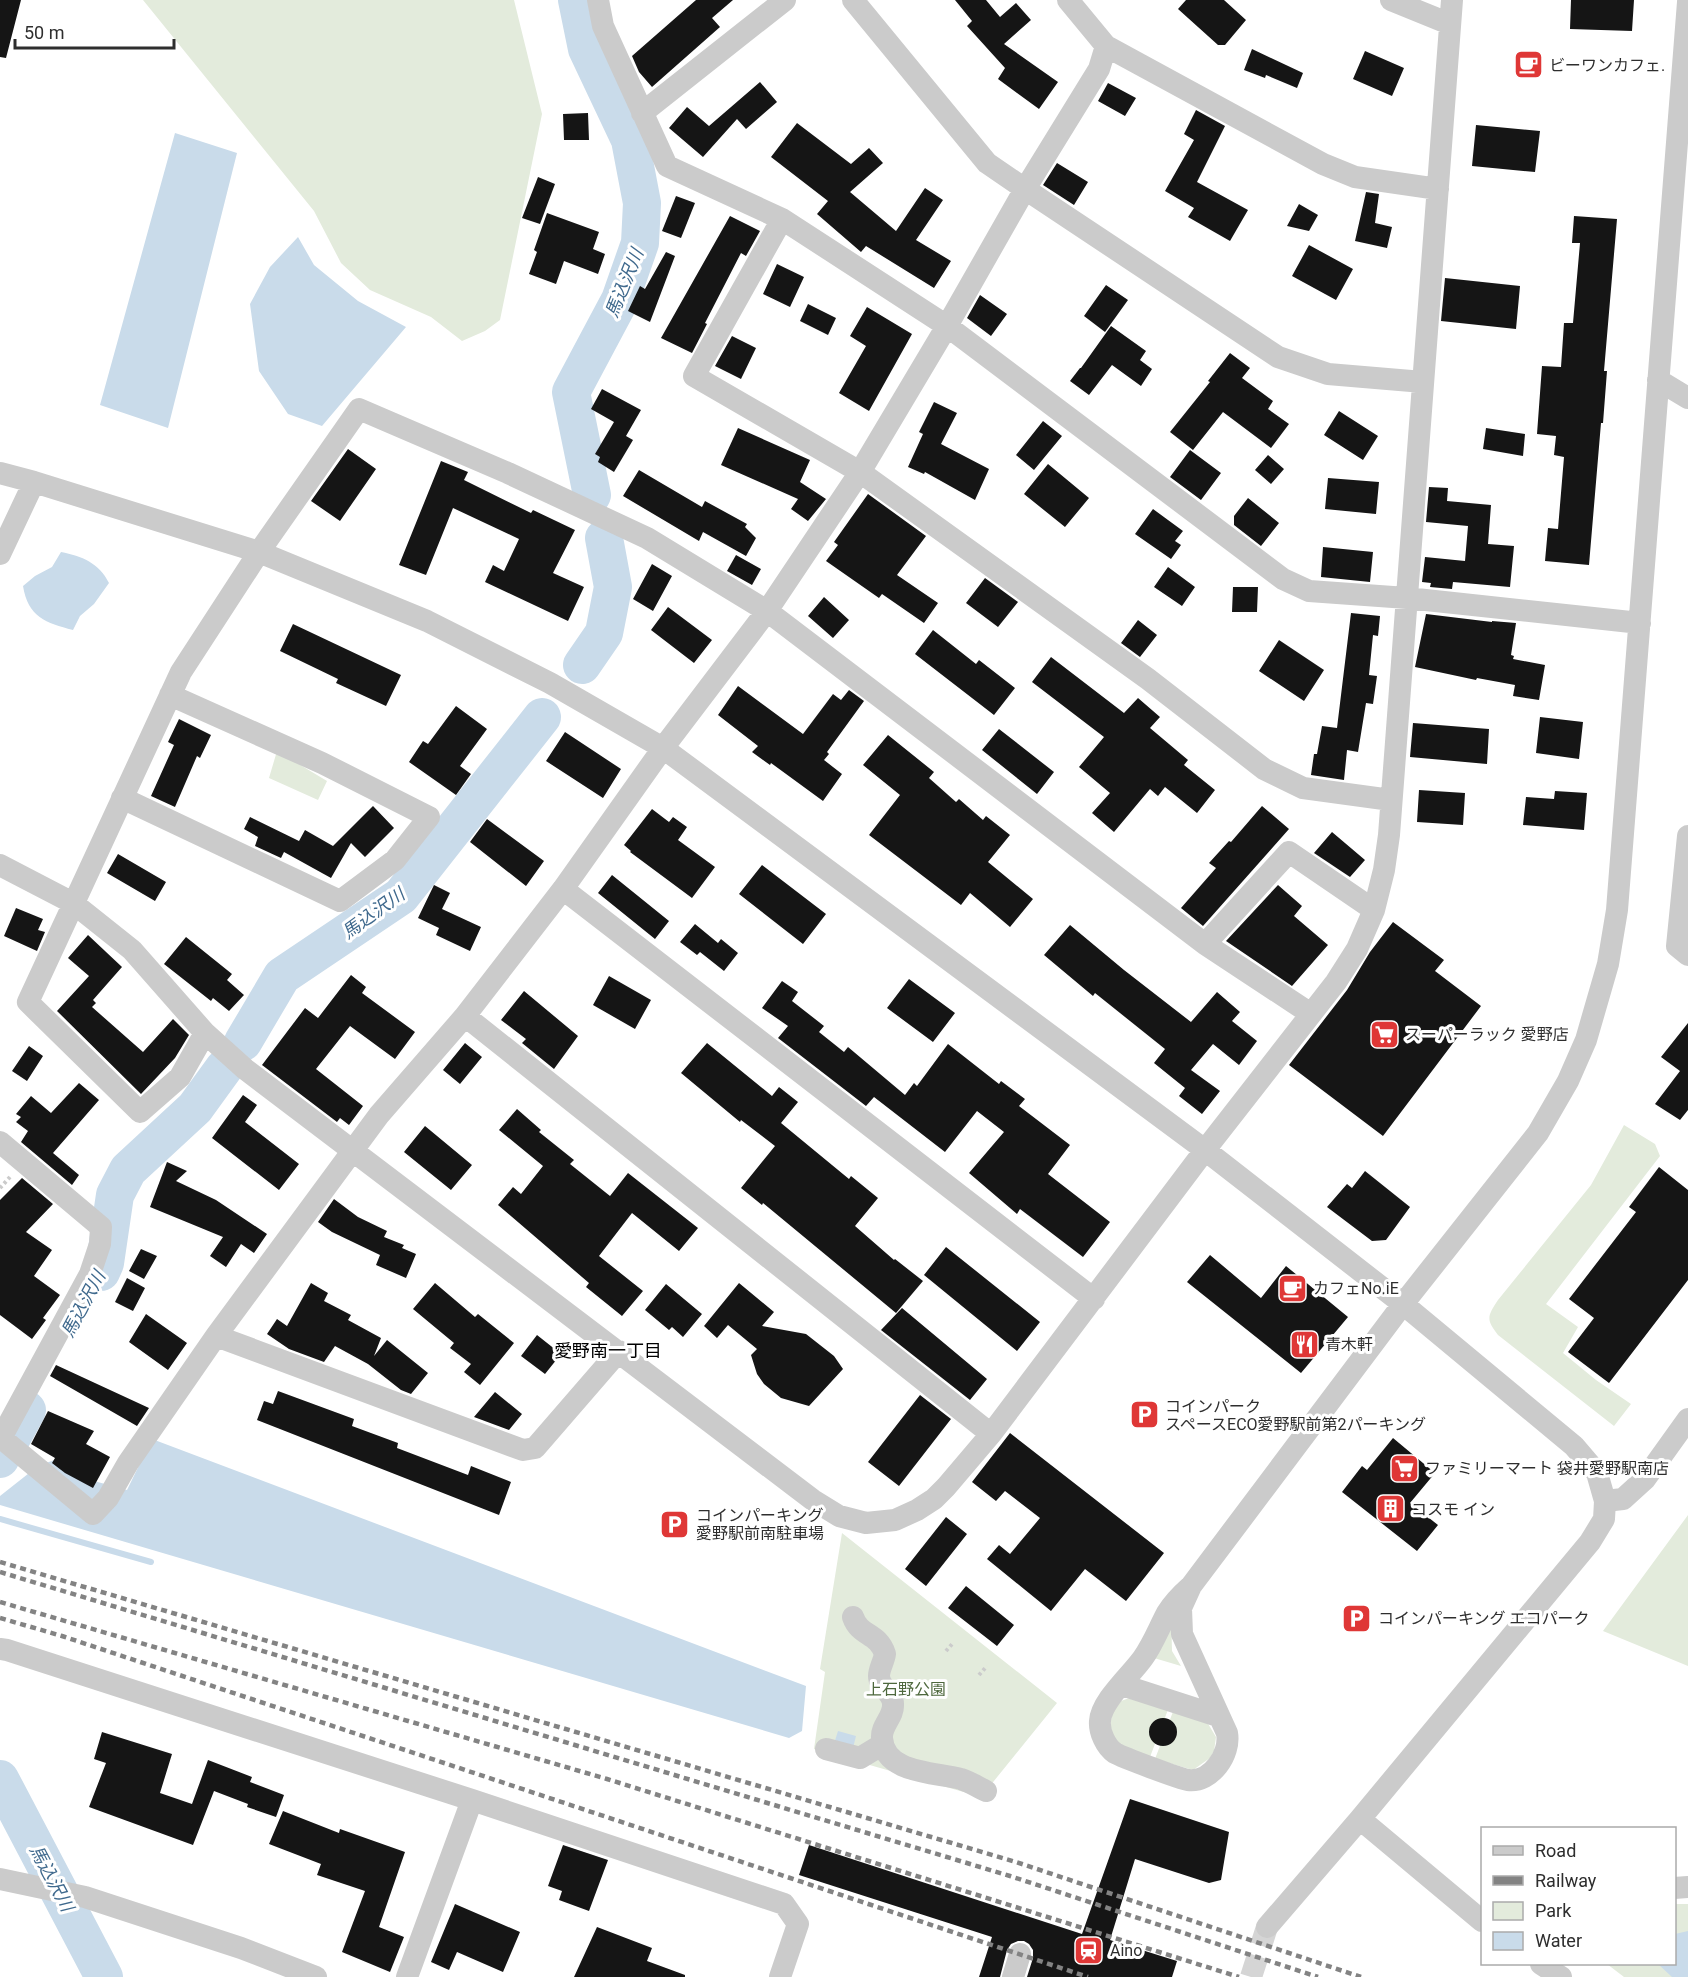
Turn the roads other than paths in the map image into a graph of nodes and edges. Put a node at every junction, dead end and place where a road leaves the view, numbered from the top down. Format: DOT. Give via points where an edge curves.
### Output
graph roads {
  1 [pos="598,0"];
  2 [pos="785,0"];
  3 [pos="853,0"];
  4 [pos="1068,0"];
  5 [pos="1391,0"];
  6 [pos="1452,0"];
  7 [pos="1688,2"];
  8 [pos="1450,24"];
  9 [pos="1106,46"];
  10 [pos="642,113"];
  11 [pos="1025,189"];
  12 [pos="1438,189"];
  13 [pos="782,219"];
  14 [pos="947,326"];
  15 [pos="1658,380"];
  16 [pos="1423,382"];
  17 [pos="1688,398"];
  18 [pos="860,472"];
  19 [pos="0,473"];
  20 [pos="34,482"];
  21 [pos="259,552"];
  22 [pos="0,554"];
  23 [pos="1407,598"];
  24 [pos="767,611"];
  25 [pos="1640,623"];
  26 [pos="170,695"];
  27 [pos="663,748"];
  28 [pos="122,798"];
  29 [pos="1391,800"];
  30 [pos="1688,836"];
  31 [pos="0,865"];
  32 [pos="563,889"];
  33 [pos="73,903"];
  34 [pos="1374,910"];
  35 [pos="1205,944"];
  36 [pos="1688,955"];
  37 [pos="1311,1014"];
  38 [pos="465,1016"];
  39 [pos="205,1033"];
  40 [pos="0,1142"];
  41 [pos="1204,1150"];
  42 [pos="352,1151"];
  43 [pos="1094,1299"];
  44 [pos="1403,1304"];
  45 [pos="216,1336"];
  46 [pos="619,1351"];
  47 [pos="1688,1419"];
  48 [pos="991,1434"];
  49 [pos="5,1441"];
  50 [pos="1605,1501"];
  51 [pos="1191,1586"];
  52 [pos="853,1617"];
  53 [pos="0,1650"];
  54 [pos="1122,1685"];
  55 [pos="1218,1716"];
  56 [pos="883,1744"];
  57 [pos="826,1749"];
  58 [pos="986,1791"];
  59 [pos="472,1800"];
  60 [pos="1360,1819"];
  61 [pos="10,1882"];
  62 [pos="1481,1920"];
  63 [pos="1267,1927"];
  64 [pos="1020,1954"];
  65 [pos="1543,1965"];
  66 [pos="316,1977"];
  67 [pos="408,1977"];
  68 [pos="780,1977"];
  69 [pos="1013,1977"];
  70 [pos="1561,1977"];
  1 -- 10 [label="street" via="603,26"];
  2 -- 10 [label="street"];
  3 -- 11 [label="street" via="987,163"];
  4 -- 9 [label="street"];
  5 -- 8 [label="street"];
  6 -- 8 [label="street"];
  7 -- 15 [label="street"];
  8 -- 12 [label="street"];
  9 -- 11 [label="street" via="1098,69"];
  9 -- 12 [label="street" via="1323,164 1355,177"];
  10 -- 13 [label="street" via="667,166"];
  11 -- 14 [label="street"];
  11 -- 16 [label="street" via="1278,357 1328,374"];
  12 -- 16 [label="street"];
  13 -- 14 [label="street"];
  13 -- 18 [label="street" via="694,376"];
  14 -- 18 [label="street"];
  14 -- 23 [label="street" via="1283,579 1308,591"];
  15 -- 17 [label="street"];
  15 -- 25 [label="street"];
  16 -- 23 [label="street"];
  18 -- 24 [label="street"];
  18 -- 29 [label="street" via="1148,679 1264,769 1303,788"];
  19 -- 20 [label="street"];
  20 -- 21 [label="street"];
  20 -- 22 [label="street"];
  21 -- 24 [label="street" via="359,409 647,538"];
  21 -- 26 [label="street"];
  21 -- 27 [label="street" via="427,621 550,682"];
  23 -- 25 [label="street"];
  23 -- 29 [label="street"];
  24 -- 27 [label="street"];
  24 -- 35 [label="street"];
  25 -- 44 [label="street" via="1617,910 1608,964 1586,1040 1538,1134"];
  26 -- 28 [label="street"];
  26 -- 28 [label="street" via="322,763 429,817 395,860 340,901"];
  27 -- 32 [label="street"];
  27 -- 41 [label="street"];
  28 -- 33 [label="street"];
  29 -- 34 [label="street" via="1384,870"];
  30 -- 36 [label="street" via="1677,946"];
  31 -- 33 [label="street"];
  32 -- 38 [label="street"];
  32 -- 43 [label="street"];
  33 -- 39 [label="street" via="132,950"];
  33 -- 39 [label="street" via="27,1002 140,1112 180,1077"];
  34 -- 35 [label="street" via="1289,852"];
  34 -- 37 [label="street" via="1352,957"];
  35 -- 37 [label="street"];
  37 -- 41 [label="street"];
  38 -- 42 [label="street"];
  38 -- 48 [label="street"];
  39 -- 42 [label="street" via="245,1069"];
  40 -- 49 [label="street" via="101,1227 90,1274"];
  41 -- 43 [label="street"];
  41 -- 44 [label="street"];
  42 -- 45 [label="street"];
  42 -- 46 [label="street"];
  43 -- 48 [label="street"];
  44 -- 50 [label="street" via="1574,1446 1597,1473"];
  44 -- 51 [label="street"];
  45 -- 46 [label="street" via="523,1450 535,1448"];
  45 -- 49 [label="street" via="108,1498 93,1514"];
  46 -- 48 [label="street" via="813,1500 839,1516 866,1523 894,1520 934,1498"];
  47 -- 50 [label="street" via="1645,1479 1623,1499"];
  50 -- 60 [label="street" via="1604,1520 1590,1542"];
  51 -- 54 [label="street" via="1168,1611 1145,1656"];
  51 -- 55 [label="street" via="1181,1608 1182,1634"];
  52 -- 56 [label="street" via="860,1629 878,1640 885,1654 880,1682 893,1704 882,1730"];
  53 -- 59 [label="street"];
  54 -- 55 [label="street"];
  54 -- 55 [label="street" via="1103,1708 1100,1722 1104,1740 1114,1753 1189,1780 1207,1775 1223,1757 1228,1741"];
  56 -- 57 [label="street" via="860,1758"];
  56 -- 58 [label="street" via="900,1765 913,1771 960,1779"];
  59 -- 67 [label="street"];
  59 -- 68 [label="street" via="784,1904 798,1924"];
  60 -- 62 [label="street"];
  60 -- 63 [label="street"];
  61 -- 66 [label="street" via="85,1897"];
  64 -- 69 [label="street"];
  65 -- 70 [label="street"];
}
